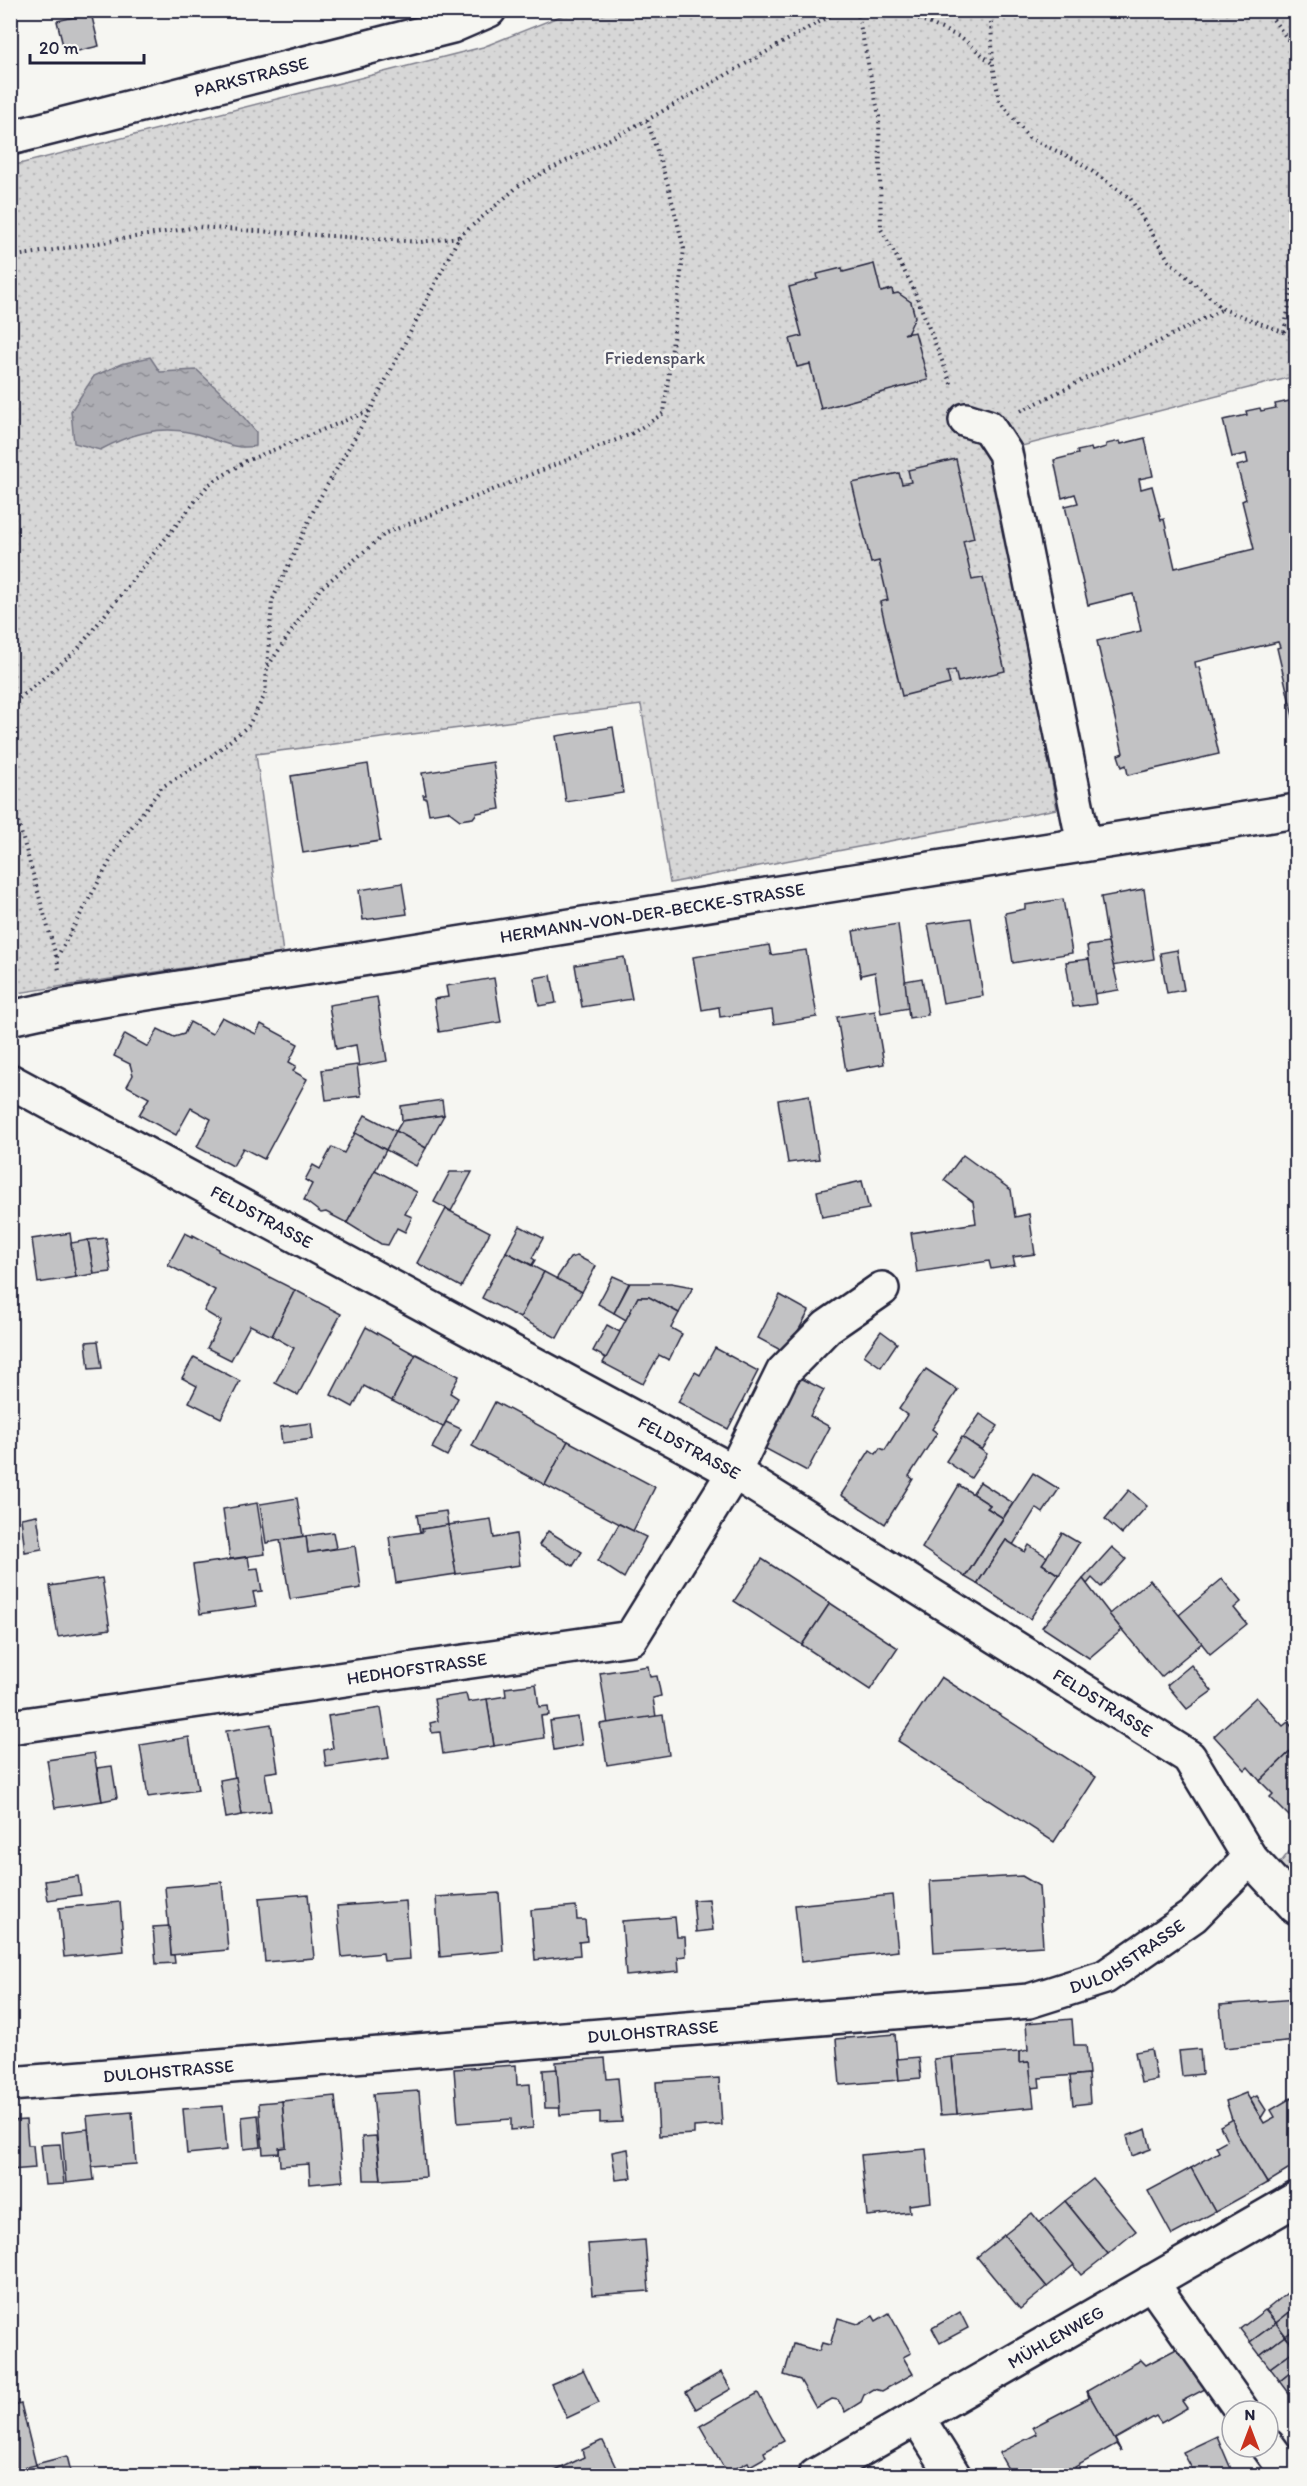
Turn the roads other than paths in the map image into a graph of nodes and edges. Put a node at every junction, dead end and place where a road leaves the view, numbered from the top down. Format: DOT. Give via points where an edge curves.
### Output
graph roads {
  1 [pos="489,10"];
  2 [pos="10,138"];
  3 [pos="977,424"];
  4 [pos="1296,811"];
  5 [pos="1084,844"];
  6 [pos="10,1018"];
  7 [pos="10,1081"];
  8 [pos="882,1289"];
  9 [pos="734,1472"];
  10 [pos="10,1727"];
  11 [pos="1250,1858"];
  12 [pos="1296,1907"];
  13 [pos="10,2084"];
  14 [pos="1296,2199"];
  15 [pos="1151,2282"];
  16 [pos="1234,2399"];
  17 [pos="917,2417"];
  18 [pos="1278,2459"];
  19 [pos="815,2475"];
  20 [pos="954,2475"];
  21 [pos="1290,2475"];
  1 -- 2 [label="street, PARKSTRASSE" via="452,26"];
  3 -- 5 [label="street" via="1005,453"];
  4 -- 5 [label="street, HERMANN-VON-DER-BECKE-STRASSE"];
  5 -- 6 [label="street, HERMANN-VON-DER-BECKE-STRASSE" via="65,1006"];
  7 -- 9 [label="street, FELDSTRASSE"];
  8 -- 9 [label="street" via="827,1327 783,1372"];
  9 -- 10 [label="street, HEDHOFSTRASSE" via="631,1638"];
  9 -- 11 [label="street, FELDSTRASSE" via="1189,1757"];
  11 -- 12 [label="street, FELDSTRASSE"];
  11 -- 13 [label="street, DULOHSTRASSE" via="1192,1916 1105,1977 1029,2001"];
  14 -- 15 [label="street, MÜHLENWEG"];
  15 -- 16 [label="street"];
  15 -- 17 [label="street, MÜHLENWEG"];
  17 -- 19 [label="street, MÜHLENWEG"];
  17 -- 20 [label="street"];
  18 -- 21 [label="street"];
}
